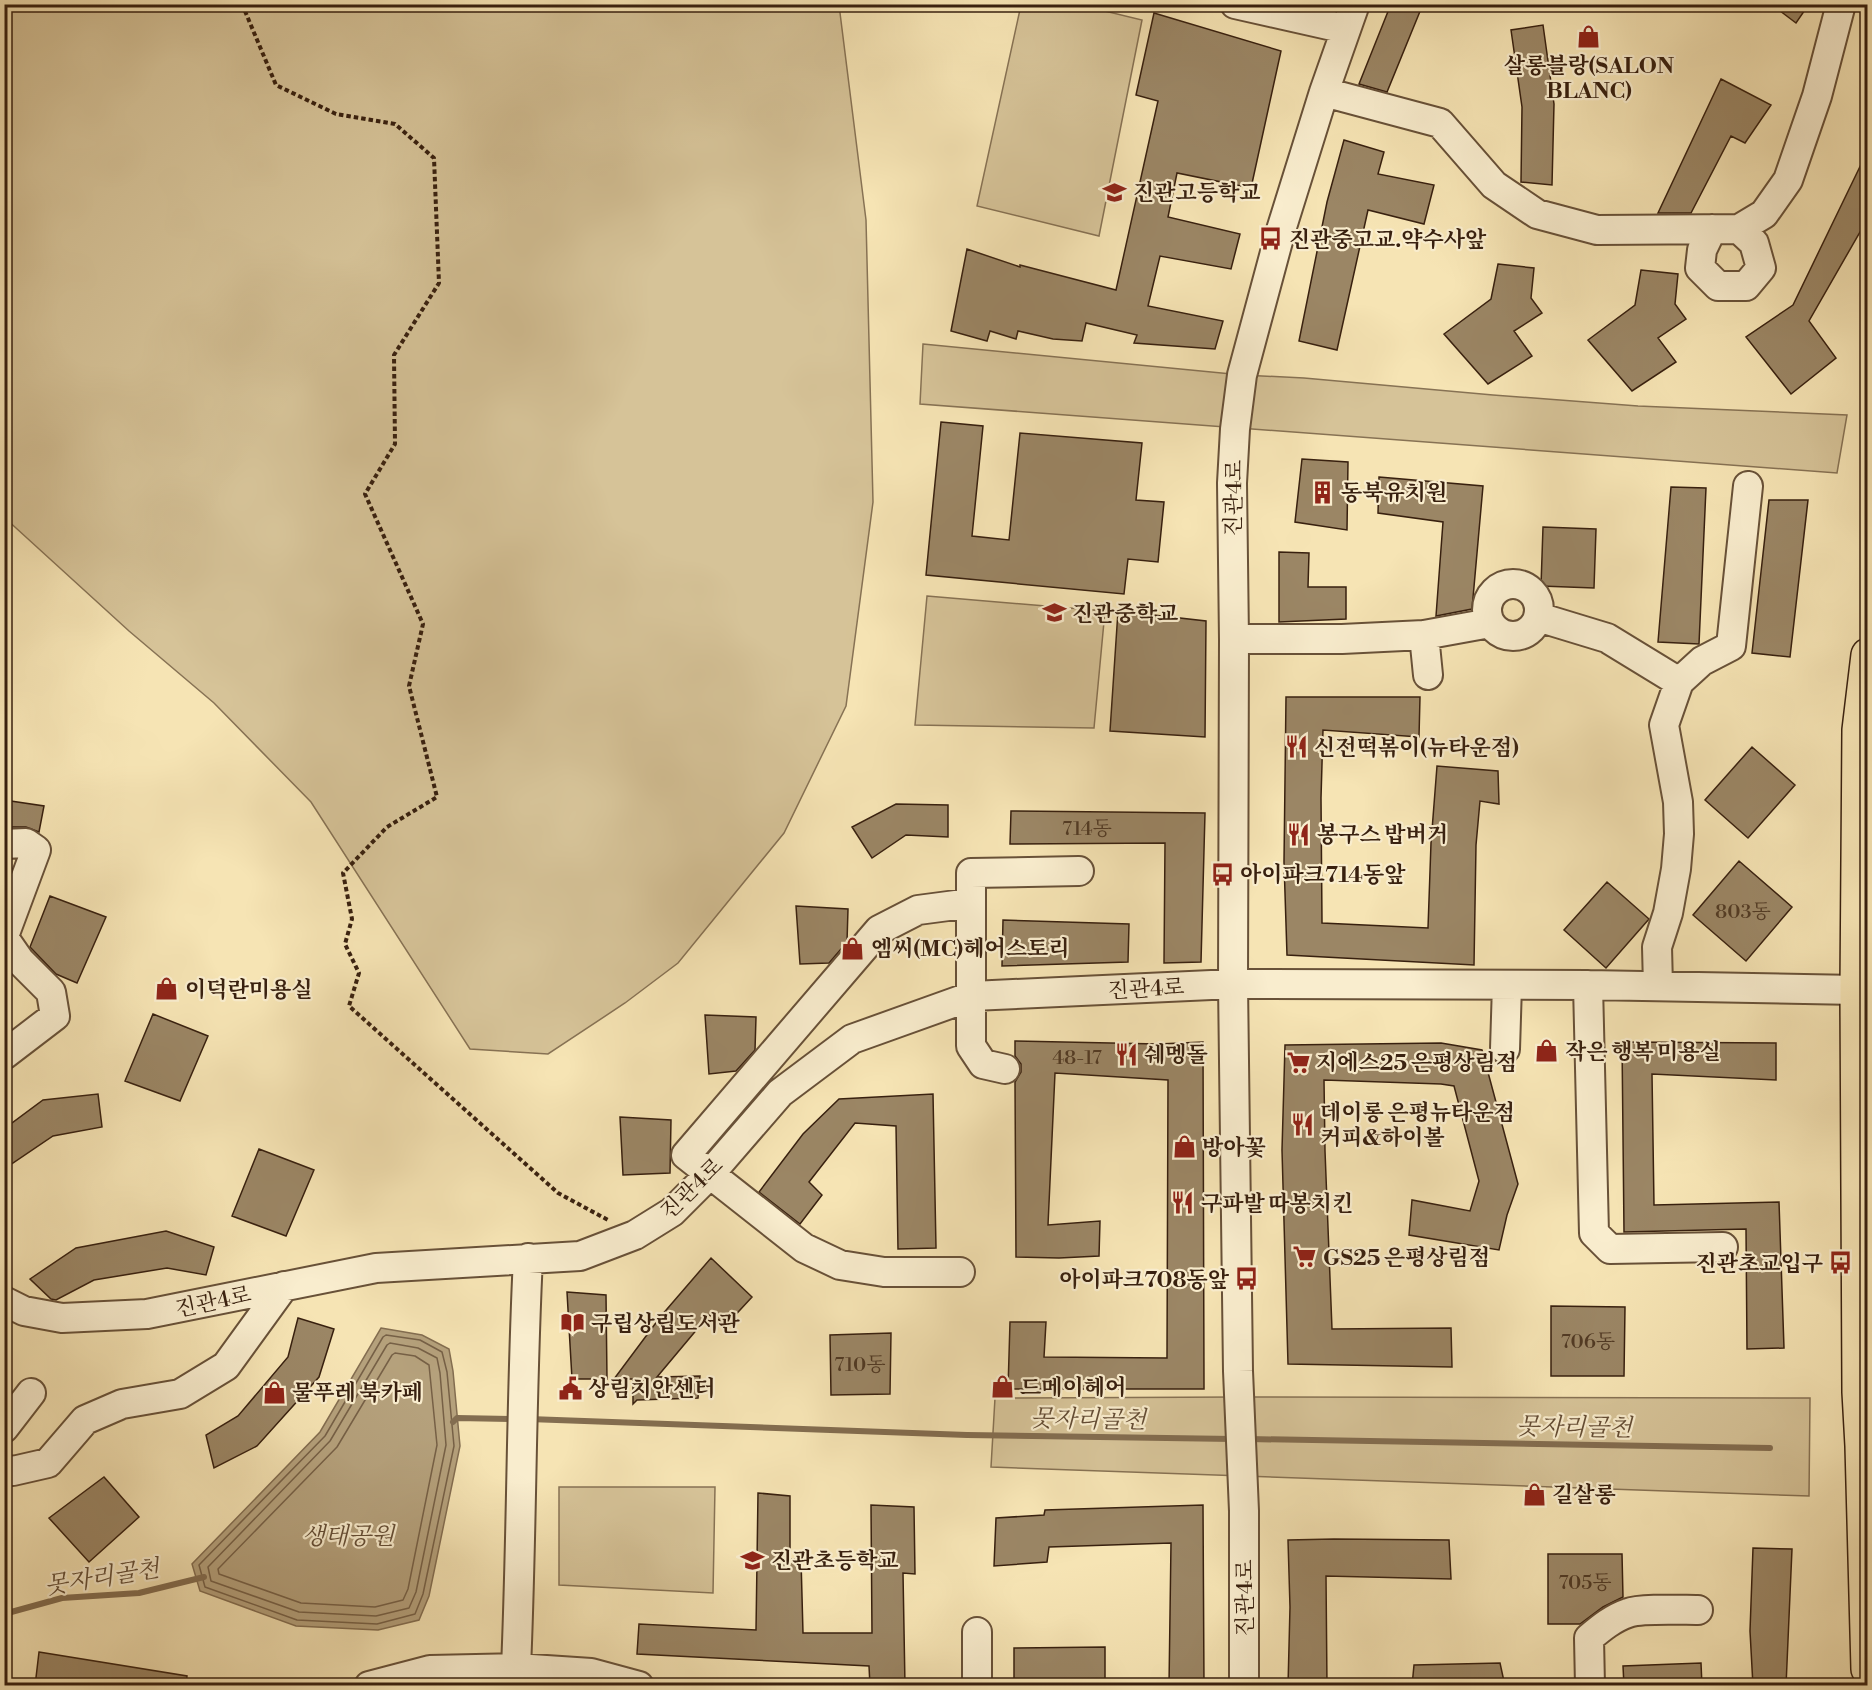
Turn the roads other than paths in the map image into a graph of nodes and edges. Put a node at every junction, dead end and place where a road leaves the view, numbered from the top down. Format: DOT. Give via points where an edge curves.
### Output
graph roads {
  1 [pos="1235,4"];
  2 [pos="1841,4"];
  3 [pos="1351,11"];
  4 [pos="1324,92"];
  5 [pos="1748,486"];
  6 [pos="1538,617"];
  7 [pos="1490,623"];
  8 [pos="1424,635"];
  9 [pos="1234,639"];
  10 [pos="1868,655"];
  11 [pos="1428,675"];
  12 [pos="1679,682"];
  13 [pos="4,844"];
  14 [pos="1079,872"];
  15 [pos="971,903"];
  16 [pos="4,937"];
  17 [pos="1233,984"];
  18 [pos="1508,985"];
  19 [pos="1588,985"];
  20 [pos="1659,986"];
  21 [pos="1857,990"];
  22 [pos="972,996"];
  23 [pos="1505,1049"];
  24 [pos="4,1055"];
  25 [pos="1005,1069"];
  26 [pos="708,1175"];
  27 [pos="1723,1247"];
  28 [pos="528,1258"];
  29 [pos="960,1272"];
  30 [pos="284,1286"];
  31 [pos="4,1301"];
  32 [pos="30,1393"];
  33 [pos="4,1428"];
  34 [pos="4,1470"];
  35 [pos="1698,1610"];
  36 [pos="977,1632"];
  37 [pos="516,1668"];
  38 [pos="1868,1669"];
  39 [pos="369,1686"];
  40 [pos="639,1686"];
  41 [pos="977,1686"];
  42 [pos="1244,1686"];
  43 [pos="1590,1686"];
  1 -- 3 [label="street, 진관4로"];
  2 -- 4 [label="street" via="1817,96 1788,180 1764,214 1725,229 1597,230 1537,214 1494,185 1440,123"];
  3 -- 4 [label="street, 진관4로"];
  4 -- 9 [label="street, 진관4로" via="1281,230 1236,404 1232,483"];
  5 -- 12 [label="street" via="1731,646 1702,661"];
  6 -- 7 [label="street" via="1520,635 1503,634"];
  6 -- 7 [label="street" via="1532,592 1508,584 1489,599"];
  6 -- 12 [label="street" via="1607,638"];
  7 -- 8 [label="street"];
  8 -- 9 [label="street"];
  8 -- 11 [label="street"];
  9 -- 17 [label="street, 진관4로"];
  10 -- 21 [label="main road" via="1859,730"];
  12 -- 20 [label="street" via="1664,725 1678,802 1679,834 1668,913 1657,947"];
  13 -- 16 [label="street" via="26,843 36,850"];
  14 -- 15 [label="street" via="971,873"];
  15 -- 22 [label="street"];
  15 -- 26 [label="street" via="918,909 879,930 686,1155"];
  16 -- 24 [label="street" via="20,961 51,992 56,1016"];
  17 -- 18 [label="street"];
  17 -- 22 [label="street, 진관4로"];
  17 -- 42 [label="street, 진관4로"];
  18 -- 19 [label="street"];
  18 -- 23 [label="street"];
  19 -- 20 [label="street"];
  19 -- 27 [label="street" via="1594,1233 1610,1250"];
  20 -- 21 [label="street"];
  21 -- 38 [label="main road" via="1859,1392"];
  22 -- 25 [label="street" via="971,1047 983,1064"];
  22 -- 26 [label="street, 진관4로" via="852,1039 780,1093"];
  26 -- 28 [label="street, 진관4로" via="672,1212 635,1235 580,1256"];
  26 -- 29 [label="street" via="804,1248 840,1265 884,1272"];
  28 -- 30 [label="street, 진관4로" via="376,1268"];
  28 -- 37 [label="street"];
  30 -- 31 [label="street, 진관4로" via="147,1314 62,1318 24,1311"];
  30 -- 34 [label="street" via="226,1366 180,1394 122,1404 85,1420 48,1463"];
  32 -- 33 [label="street"];
  35 -- 43 [label="street" via="1630,1611 1598,1630 1588,1638"];
  36 -- 41 [label="street"];
  37 -- 39 [label="street" via="430,1670"];
  37 -- 40 [label="street" via="591,1673"];
}
